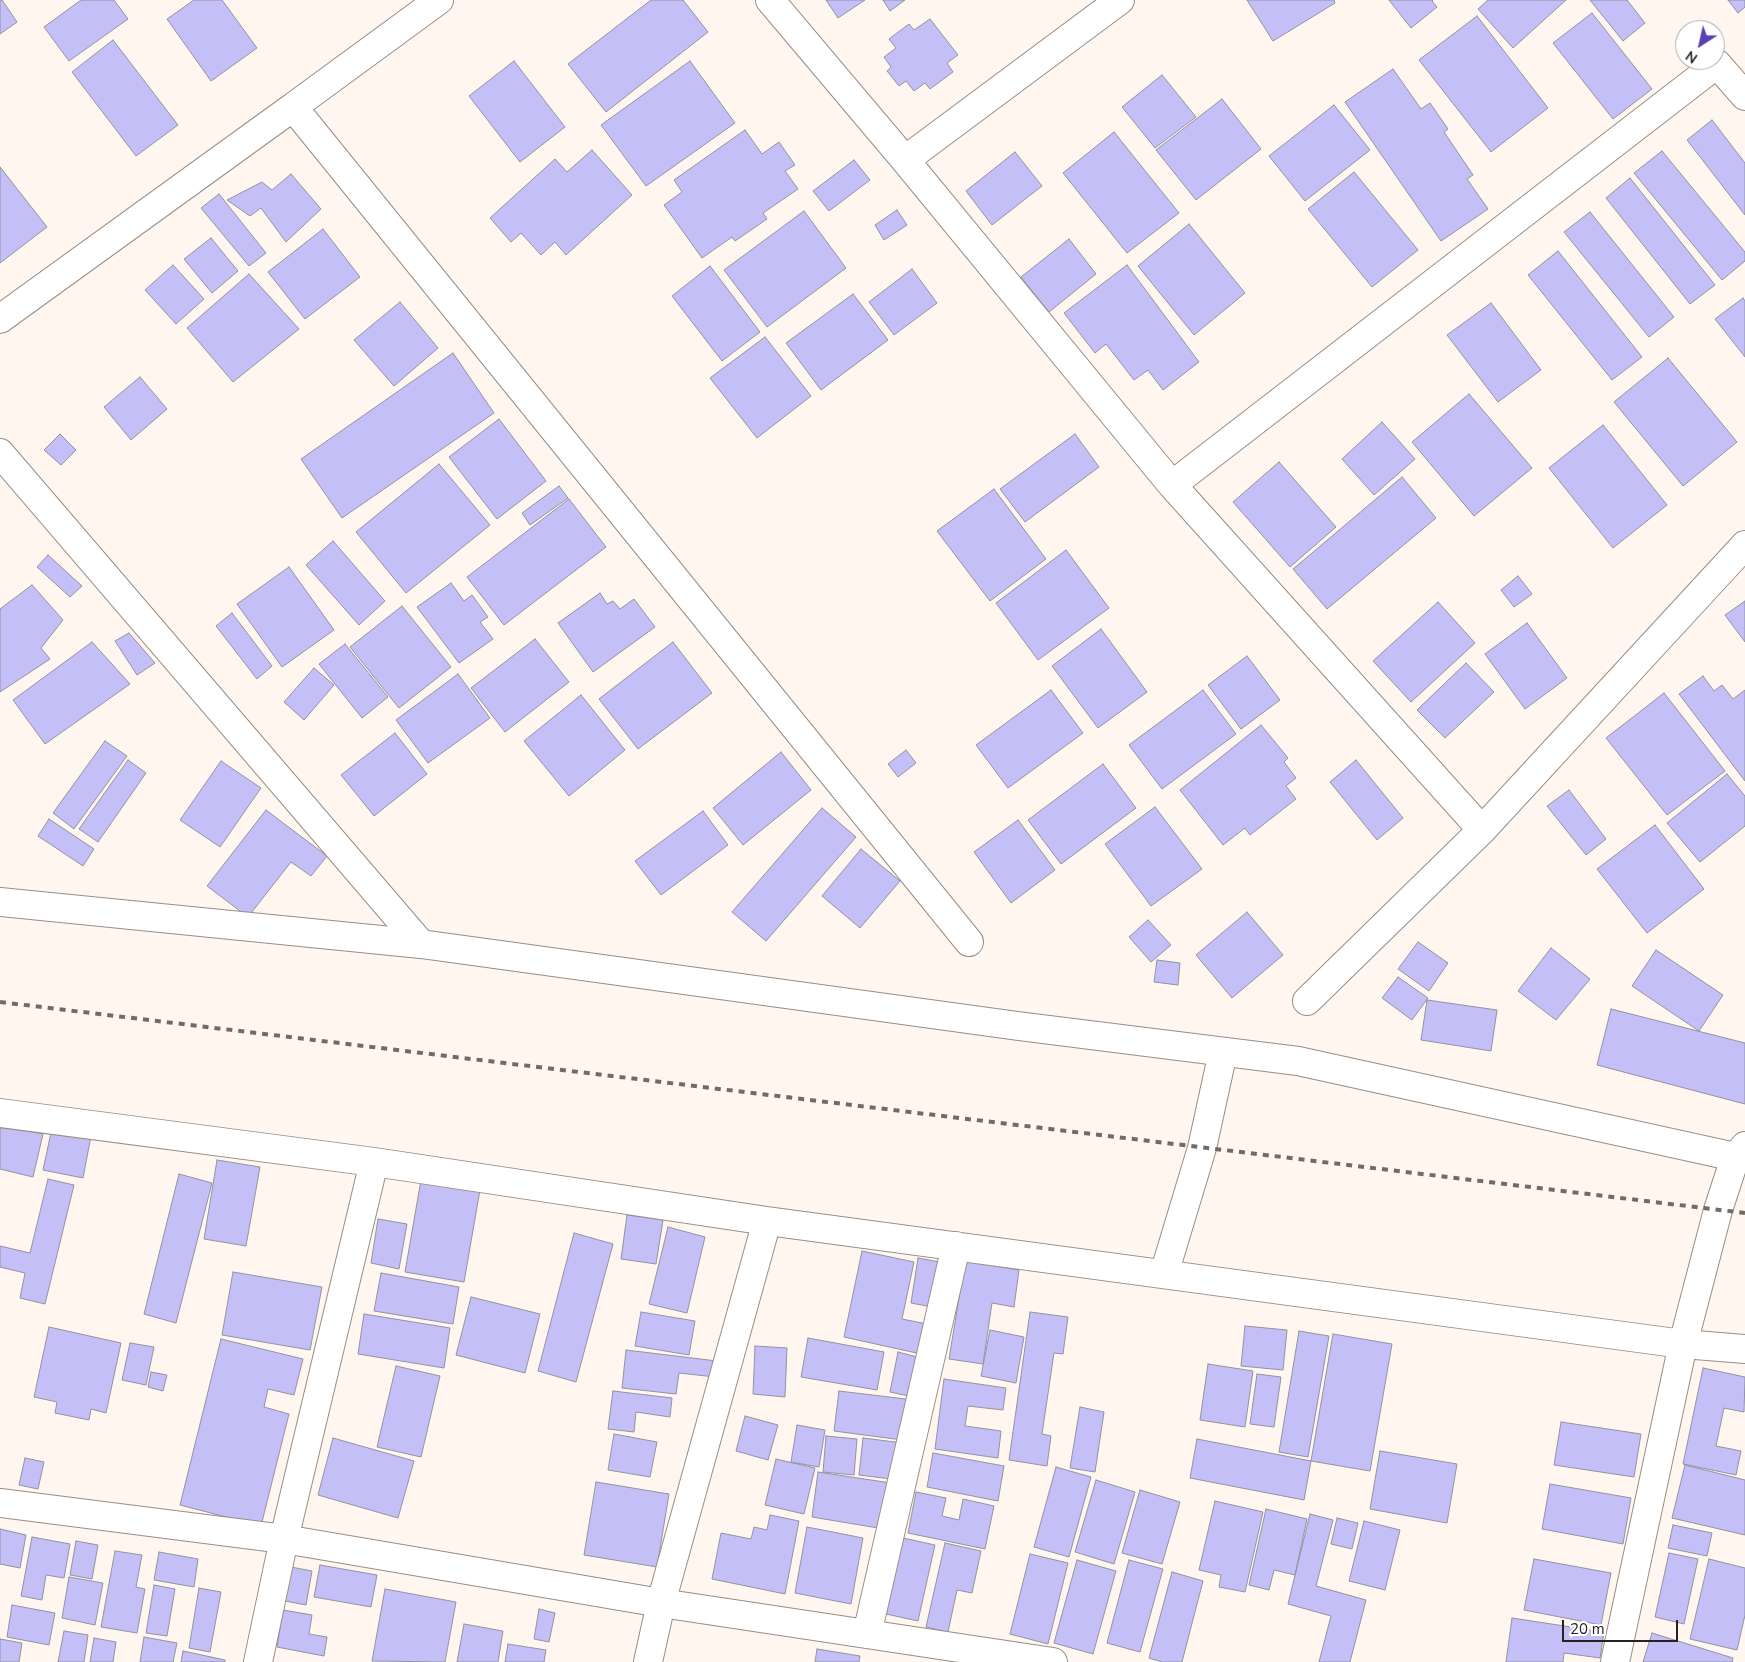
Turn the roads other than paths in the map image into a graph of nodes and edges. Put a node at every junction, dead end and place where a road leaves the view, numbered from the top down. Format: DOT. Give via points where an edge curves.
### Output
graph roads {
  1 [pos="439,0"];
  2 [pos="770,0"];
  3 [pos="1120,0"];
  4 [pos="1745,96"];
  5 [pos="293,107"];
  6 [pos="905,160"];
  7 [pos="0,319"];
  8 [pos="0,453"];
  9 [pos="1172,485"];
  10 [pos="1745,546"];
  11 [pos="1482,830"];
  12 [pos="0,902"];
  13 [pos="969,942"];
  14 [pos="421,944"];
  15 [pos="1306,1001"];
  16 [pos="1223,1052"];
  17 [pos="0,1114"];
  18 [pos="1742,1154"];
  19 [pos="374,1162"];
  20 [pos="767,1221"];
  21 [pos="956,1246"];
  22 [pos="1164,1274"];
  23 [pos="1683,1344"];
  24 [pos="1745,1349"];
  25 [pos="0,1503"];
  26 [pos="284,1539"];
  27 [pos="661,1603"];
  28 [pos="867,1634"];
  29 [pos="258,1662"];
  30 [pos="648,1662"];
  31 [pos="1053,1662"];
  32 [pos="1615,1662"];
  1 -- 5 [label="street"];
  2 -- 6 [label="street"];
  3 -- 6 [label="street"];
  4 -- 9 [label="street" via="1717,64"];
  5 -- 7 [label="street"];
  5 -- 13 [label="street"];
  6 -- 9 [label="street"];
  8 -- 14 [label="street"];
  9 -- 11 [label="street"];
  10 -- 11 [label="street"];
  11 -- 15 [label="street"];
  12 -- 14 [label="street"];
  14 -- 16 [label="street"];
  16 -- 18 [label="street" via="1298,1061"];
  16 -- 22 [label="street" via="1202,1148"];
  17 -- 19 [label="street"];
  18 -- 23 [label="street" via="1718,1210"];
  19 -- 20 [label="street"];
  19 -- 26 [label="street"];
  20 -- 21 [label="street"];
  20 -- 27 [label="street"];
  21 -- 22 [label="street"];
  21 -- 28 [label="street"];
  22 -- 23 [label="street"];
  23 -- 24 [label="street"];
  23 -- 32 [label="street"];
  25 -- 26 [label="street"];
  26 -- 27 [label="street"];
  26 -- 29 [label="street"];
  27 -- 28 [label="street"];
  27 -- 30 [label="street"];
  28 -- 31 [label="street"];
}
